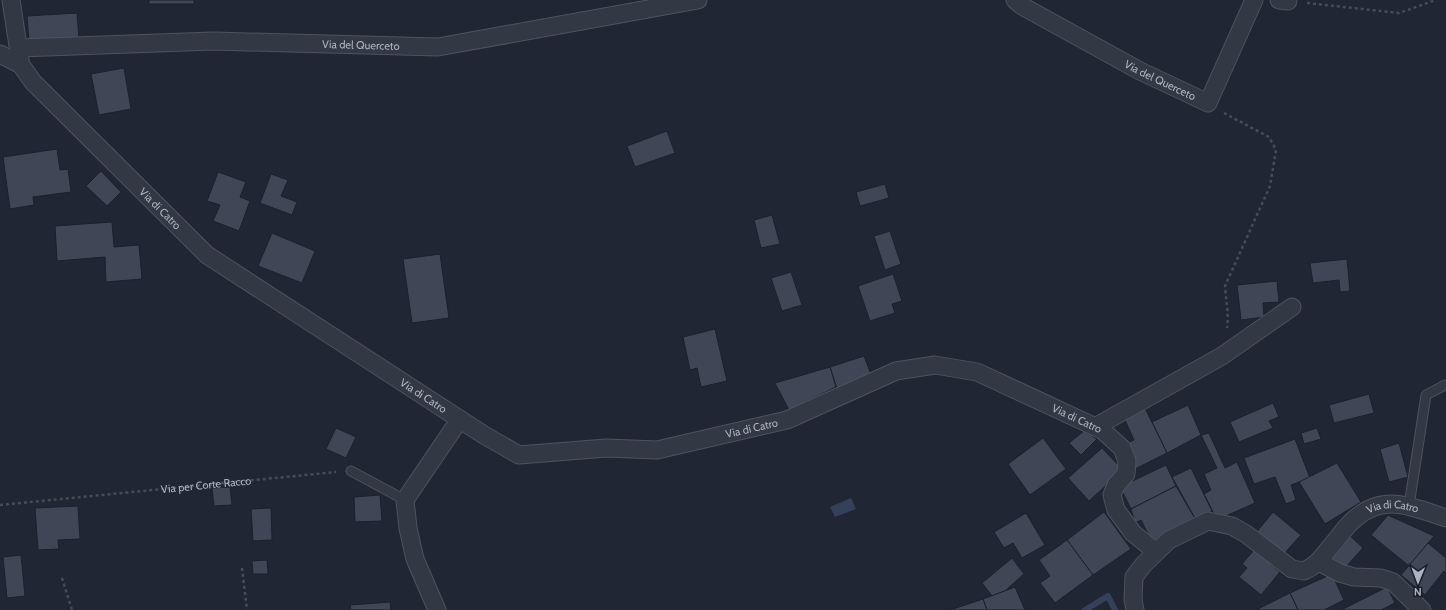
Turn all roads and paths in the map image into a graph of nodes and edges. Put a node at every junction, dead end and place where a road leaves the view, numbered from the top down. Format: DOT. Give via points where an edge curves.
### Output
graph roads {
  1 [pos="11,0"];
  2 [pos="698,0"];
  3 [pos="1015,0"];
  4 [pos="1254,0"];
  5 [pos="1284,0"];
  6 [pos="1436,0"];
  7 [pos="19,48"];
  8 [pos="0,54"];
  9 [pos="21,65"];
  10 [pos="1235,120"];
  11 [pos="1292,307"];
  12 [pos="1222,356"];
  13 [pos="1445,385"];
  14 [pos="460,419"];
  15 [pos="1095,427"];
  16 [pos="351,471"];
  17 [pos="405,500"];
  18 [pos="0,505"];
  19 [pos="1409,506"];
  20 [pos="1446,518"];
  21 [pos="1156,552"];
  22 [pos="1319,562"];
  23 [pos="242,568"];
  24 [pos="62,578"];
  25 [pos="72,610"];
  26 [pos="247,610"];
  27 [pos="437,610"];
  28 [pos="1135,610"];
  29 [pos="1422,610"];
  1 -- 7 [label="street"];
  2 -- 7 [label="street, Via del Querceto" via="438,47 213,41"];
  3 -- 4 [label="street, Via del Querceto" via="1140,71 1208,103"];
  5 -- 6 [label="path" via="1399,13"];
  7 -- 9 [label="street"];
  8 -- 9 [label="street"];
  9 -- 14 [label="street, Via di Catro" via="32,82 207,255"];
  10 -- 12 [label="path" via="1269,137 1276,150 1270,186 1226,286 1229,315"];
  11 -- 12 [label="street"];
  12 -- 15 [label="street"];
  13 -- 19 [label="lane" via="1426,394"];
  14 -- 15 [label="street, Via di Catro" via="519,454 606,448 657,450 787,420 896,371 934,365 977,372"];
  14 -- 17 [label="street"];
  15 -- 21 [label="street, Via di Catro" via="1122,448 1127,461 1126,474 1116,485 1112,496 1116,510 1133,533"];
  16 -- 17 [label="lane"];
  16 -- 18 [label="path, Via per Corte Racco"];
  17 -- 27 [label="street" via="415,559"];
  19 -- 20 [label="street, Via di Catro"];
  19 -- 22 [label="street, Via di Catro" via="1385,504 1369,508 1356,518"];
  21 -- 22 [label="street, Via di Catro" via="1170,540 1208,521 1232,526 1292,569 1304,571"];
  21 -- 28 [label="street" via="1134,577"];
  22 -- 29 [label="street" via="1340,574 1380,578 1393,582"];
  23 -- 26 [label="path"];
  24 -- 25 [label="path"];
}
